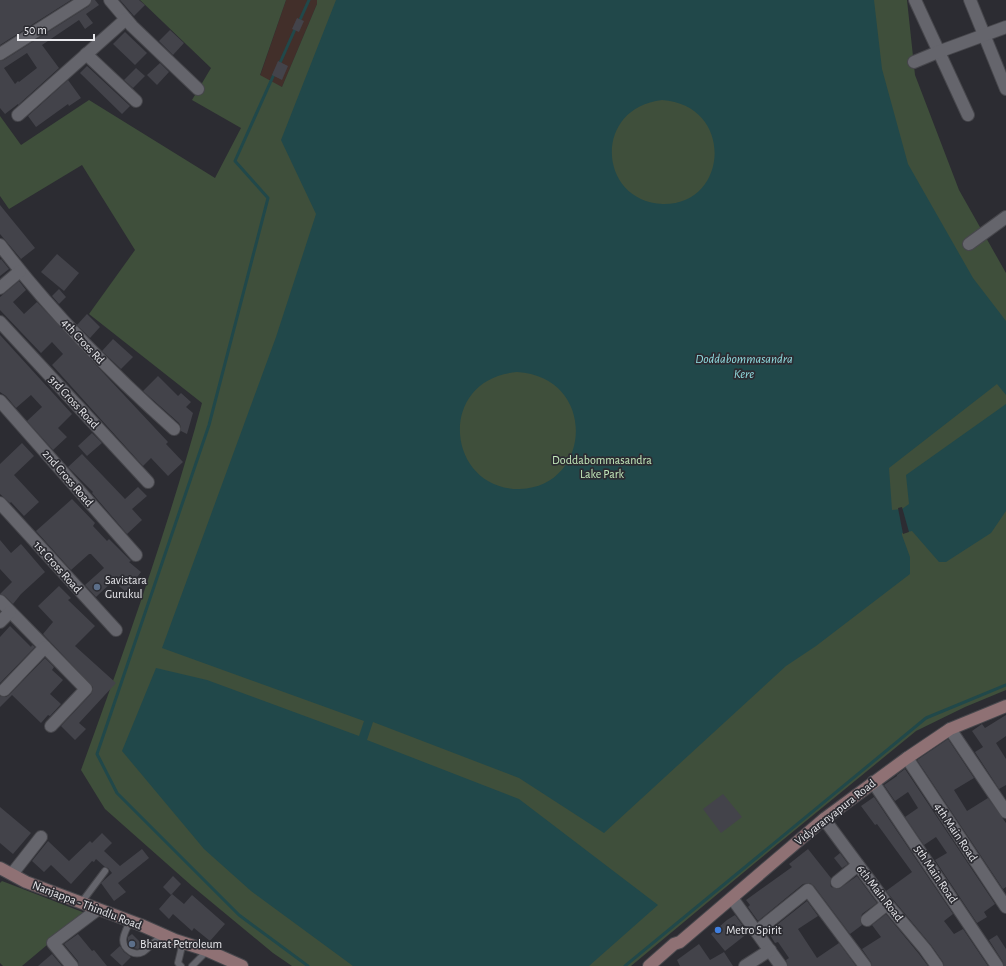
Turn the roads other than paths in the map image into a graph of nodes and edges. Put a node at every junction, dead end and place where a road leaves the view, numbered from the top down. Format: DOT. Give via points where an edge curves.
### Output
graph roads {
  1 [pos="85,0"];
  2 [pos="110,0"];
  3 [pos="916,0"];
  4 [pos="970,0"];
  5 [pos="126,19"];
  6 [pos="1006,27"];
  7 [pos="984,36"];
  8 [pos="938,52"];
  9 [pos="0,54"];
  10 [pos="86,54"];
  11 [pos="914,62"];
  12 [pos="198,89"];
  13 [pos="1006,89"];
  14 [pos="136,101"];
  15 [pos="968,114"];
  16 [pos="18,115"];
  17 [pos="1006,217"];
  18 [pos="969,244"];
  19 [pos="0,245"];
  20 [pos="20,271"];
  21 [pos="0,288"];
  22 [pos="0,322"];
  23 [pos="0,401"];
  24 [pos="174,429"];
  25 [pos="148,482"];
  26 [pos="0,503"];
  27 [pos="136,555"];
  28 [pos="0,601"];
  29 [pos="10,612"];
  30 [pos="0,622"];
  31 [pos="116,630"];
  32 [pos="45,647"];
  33 [pos="4,690"];
  34 [pos="1006,706"];
  35 [pos="51,726"];
  36 [pos="950,728"];
  37 [pos="907,758"];
  38 [pos="873,782"];
  39 [pos="1006,812"];
  40 [pos="824,819"];
  41 [pos="41,837"];
  42 [pos="858,865"];
  43 [pos="105,871"];
  44 [pos="4,872"];
  45 [pos="837,882"];
  46 [pos="732,898"];
  47 [pos="81,903"];
  48 [pos="887,904"];
  49 [pos="1006,907"];
  50 [pos="97,910"];
  51 [pos="868,920"];
  52 [pos="130,921"];
  53 [pos="757,930"];
  54 [pos="163,934"];
  55 [pos="183,942"];
  56 [pos="680,942"];
  57 [pos="770,950"];
  58 [pos="207,951"];
  59 [pos="72,966"];
  60 [pos="181,966"];
  61 [pos="192,966"];
  62 [pos="242,966"];
  63 [pos="649,966"];
  64 [pos="659,966"];
  65 [pos="745,966"];
  66 [pos="781,966"];
  67 [pos="865,966"];
  68 [pos="938,966"];
  69 [pos="997,966"];
  1 -- 9 [label="street"];
  2 -- 5 [label="street"];
  3 -- 8 [label="street"];
  4 -- 7 [label="street"];
  5 -- 10 [label="street"];
  5 -- 12 [label="street"];
  6 -- 7 [label="street"];
  7 -- 8 [label="street"];
  7 -- 13 [label="street"];
  8 -- 11 [label="street"];
  8 -- 15 [label="street"];
  10 -- 14 [label="street"];
  10 -- 16 [label="street"];
  17 -- 18 [label="street"];
  19 -- 20 [label="street, 4th Cross Rd"];
  20 -- 21 [label="street"];
  20 -- 24 [label="street, 4th Cross Rd" via="129,389"];
  22 -- 25 [label="street, 3rd Cross Road"];
  23 -- 27 [label="street, 2nd Cross Road"];
  26 -- 31 [label="street, 1st Cross Road"];
  28 -- 29 [label="street"];
  29 -- 30 [label="street"];
  29 -- 32 [label="street"];
  32 -- 33 [label="street"];
  32 -- 35 [label="street" via="86,689"];
  34 -- 36 [label="main road, Vidyaranyapura Road"];
  36 -- 37 [label="main road, Vidyaranyapura Road"];
  36 -- 39 [label="street"];
  37 -- 38 [label="main road, Vidyaranyapura Road"];
  37 -- 49 [label="street, 4th Main Road"];
  38 -- 40 [label="main road, Vidyaranyapura Road"];
  38 -- 69 [label="street, 5th Main Road"];
  40 -- 42 [label="street, 6th Main Road"];
  40 -- 46 [label="main road, Vidyaranyapura Road"];
  41 -- 44 [label="street"];
  42 -- 45 [label="street"];
  42 -- 48 [label="street, 6th Main Road"];
  43 -- 47 [label="lane"];
  44 -- 47 [label="main road, Nanjappa - Thindlu Road"];
  46 -- 53 [label="street"];
  46 -- 56 [label="main road, Vidyaranyapura Road"];
  47 -- 50 [label="main road, Nanjappa - Thindlu Road"];
  48 -- 51 [label="street"];
  48 -- 68 [label="street, 6th Main Road"];
  50 -- 52 [label="main road, Nanjappa - Thindlu Road"];
  50 -- 59 [label="street" via="53,943"];
  52 -- 54 [label="main road, Nanjappa - Thindlu Road"];
  52 -- 54 [label="lane" via="123,943 134,954 143,952"];
  53 -- 57 [label="street"];
  53 -- 67 [label="street" via="808,890"];
  54 -- 55 [label="main road, Nanjappa - Thindlu Road"];
  55 -- 58 [label="main road, Nanjappa - Thindlu Road"];
  55 -- 60 [label="lane" via="178,963"];
  56 -- 63 [label="main road, Vidyaranyapura Road" via="674,944"];
  56 -- 64 [label="main road, Vidyaranyapura Road" via="678,949"];
  57 -- 65 [label="street"];
  57 -- 66 [label="street"];
  58 -- 61 [label="lane"];
  58 -- 62 [label="main road, Nanjappa - Thindlu Road"];
}
